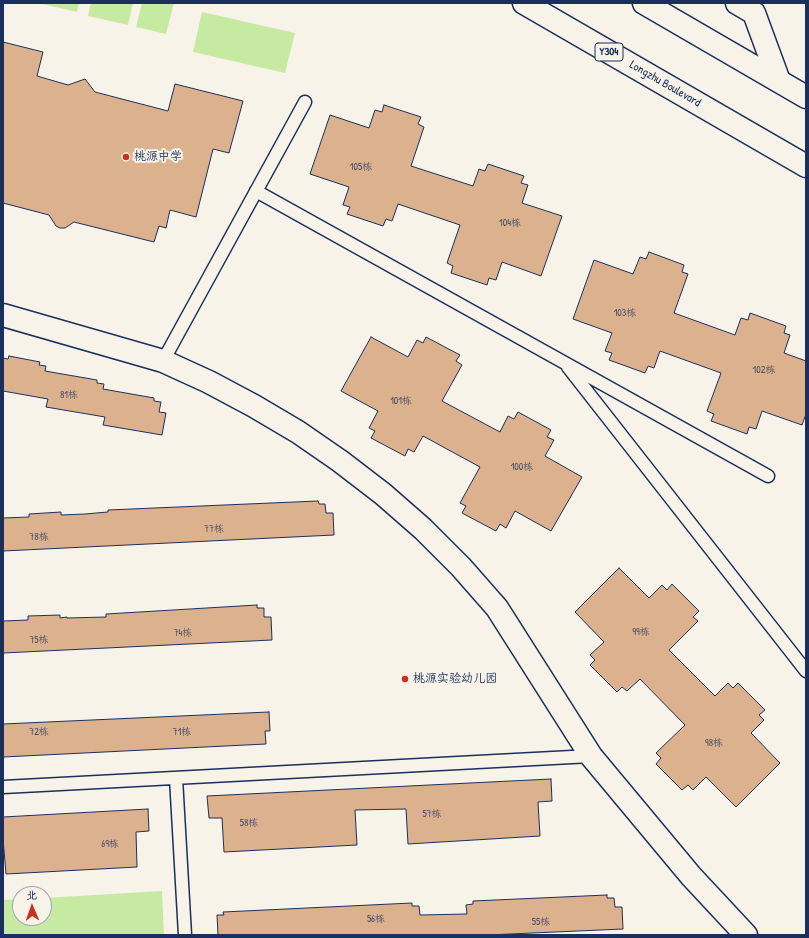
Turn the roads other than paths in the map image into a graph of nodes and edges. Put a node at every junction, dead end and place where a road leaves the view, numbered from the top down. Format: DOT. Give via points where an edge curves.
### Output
graph roads {
  1 [pos="524,3"];
  2 [pos="644,3"];
  3 [pos="737,3"];
  4 [pos="780,81"];
  5 [pos="806,97"];
  6 [pos="305,102"];
  7 [pos="806,166"];
  8 [pos="256,191"];
  9 [pos="3,315"];
  10 [pos="162,361"];
  11 [pos="565,363"];
  12 [pos="768,476"];
  13 [pos="806,671"];
  14 [pos="591,756"];
  15 [pos="176,778"];
  16 [pos="3,787"];
  17 [pos="185,935"];
  18 [pos="746,935"];
  1 -- 7 [label="street, Longzhu Boulevard / Y304"];
  2 -- 4 [label="street"];
  3 -- 4 [label="street" via="754,13"];
  4 -- 5 [label="street"];
  6 -- 8 [label="lane"];
  8 -- 10 [label="lane"];
  8 -- 11 [label="lane"];
  9 -- 10 [label="street"];
  10 -- 14 [label="street" via="209,382 298,432 340,460 423,529 497,608"];
  11 -- 12 [label="lane"];
  11 -- 13 [label="lane"];
  14 -- 15 [label="lane"];
  14 -- 18 [label="street" via="691,876"];
  15 -- 16 [label="lane"];
  15 -- 17 [label="lane"];
}
